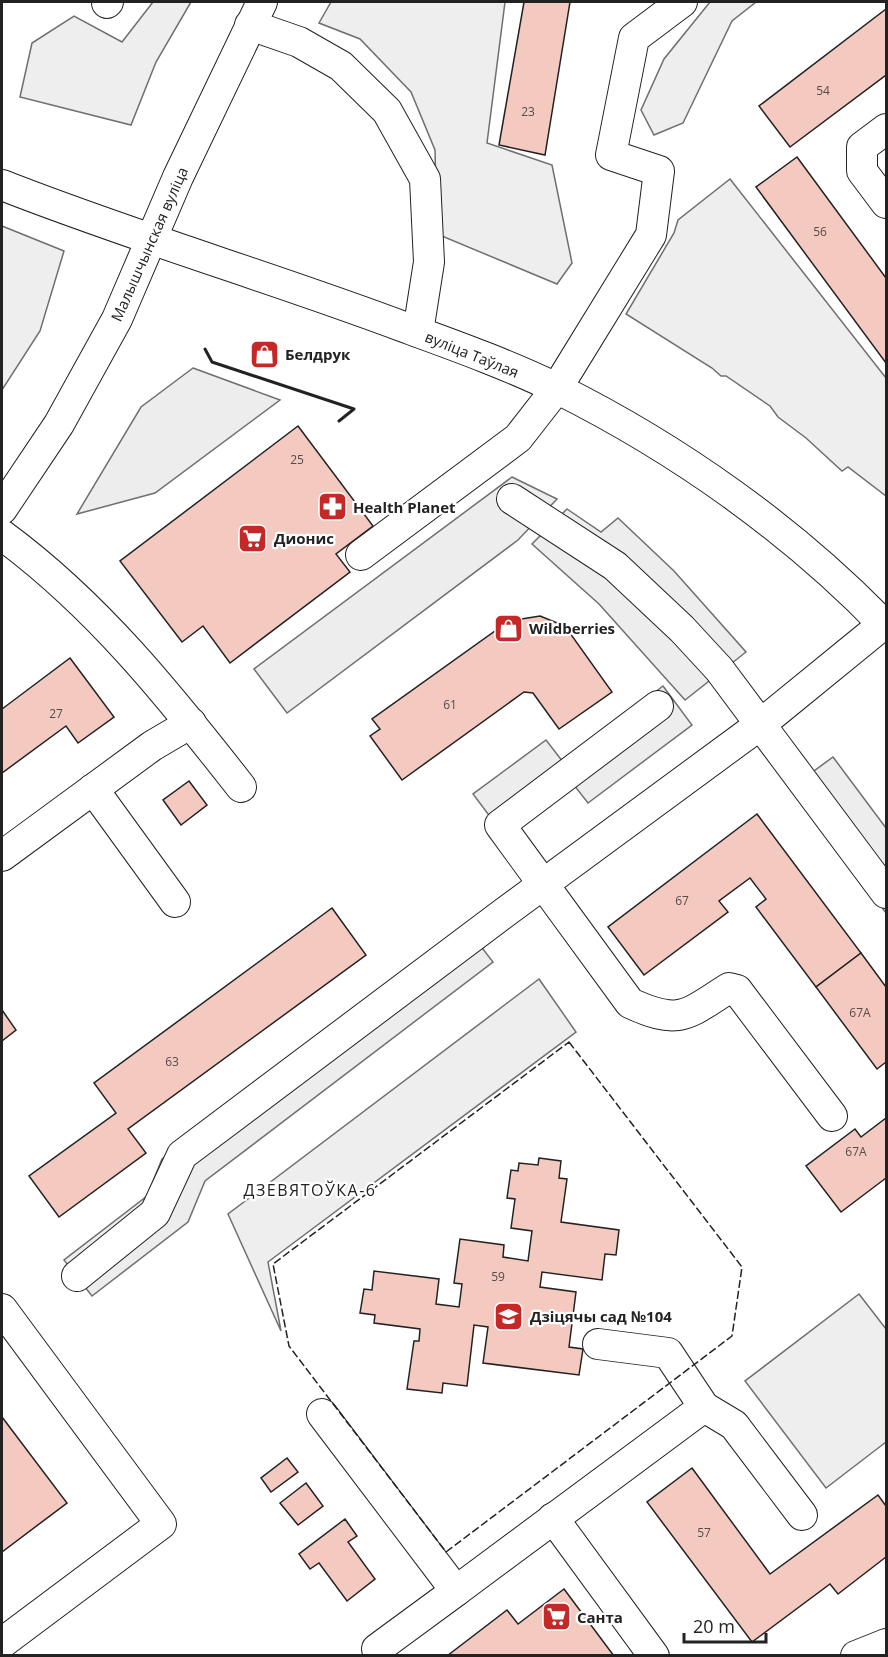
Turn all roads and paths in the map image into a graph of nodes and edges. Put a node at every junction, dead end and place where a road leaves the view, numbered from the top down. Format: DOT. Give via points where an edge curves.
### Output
graph roads {
  1 [pos="682,2"];
  2 [pos="256,13"];
  3 [pos="886,129"];
  4 [pos="2,184"];
  5 [pos="886,203"];
  6 [pos="153,239"];
  7 [pos="418,332"];
  8 [pos="557,388"];
  9 [pos="512,499"];
  10 [pos="2,509"];
  11 [pos="2,535"];
  12 [pos="361,555"];
  13 [pos="886,624"];
  14 [pos="658,706"];
  15 [pos="191,723"];
  16 [pos="761,724"];
  17 [pos="241,787"];
  18 [pos="93,789"];
  19 [pos="2,856"];
  20 [pos="544,885"];
  21 [pos="886,893"];
  22 [pos="175,902"];
  23 [pos="832,1116"];
  24 [pos="77,1276"];
  25 [pos="2,1309"];
  26 [pos="598,1344"];
  27 [pos="704,1407"];
  28 [pos="322,1413"];
  29 [pos="802,1515"];
  30 [pos="553,1518"];
  31 [pos="456,1591"];
  32 [pos="2,1643"];
  33 [pos="886,1644"];
  34 [pos="377,1649"];
  35 [pos="654,1656"];
  36 [pos="856,1656"];
  1 -- 8 [label="street" via="634,38 611,155 659,171 651,235"];
  2 -- 6 [label="street, Малышчынская вуліца"];
  2 -- 7 [label="street" via="341,66 387,111 425,179 429,262"];
  3 -- 5 [label="street" via="862,147 862,171"];
  4 -- 6 [label="street, вуліца Таўлая"];
  6 -- 7 [label="street, вуліца Таўлая"];
  6 -- 10 [label="street, Малышчынская вуліца" via="117,319 59,424"];
  7 -- 8 [label="street, вуліца Таўлая"];
  8 -- 12 [label="street" via="518,438"];
  8 -- 13 [label="street, вуліца Таўлая" via="669,452 756,513"];
  9 -- 16 [label="street" via="615,566 711,661"];
  11 -- 15 [label="street" via="115,635"];
  13 -- 16 [label="street"];
  14 -- 20 [label="street" via="500,825"];
  15 -- 17 [label="street"];
  15 -- 18 [label="street"];
  16 -- 20 [label="street"];
  16 -- 21 [label="street"];
  18 -- 19 [label="street"];
  18 -- 22 [label="street"];
  20 -- 23 [label="street" via="630,1004 654,1015 685,1016 729,988 737,990"];
  20 -- 24 [label="street" via="182,1155 155,1213"];
  25 -- 32 [label="street" via="161,1524"];
  26 -- 27 [label="street" via="668,1353"];
  27 -- 29 [label="street" via="734,1425"];
  27 -- 30 [label="street"];
  28 -- 31 [label="street"];
  30 -- 31 [label="street"];
  30 -- 35 [label="street"];
  31 -- 34 [label="street"];
  33 -- 36 [label="street"];
}
